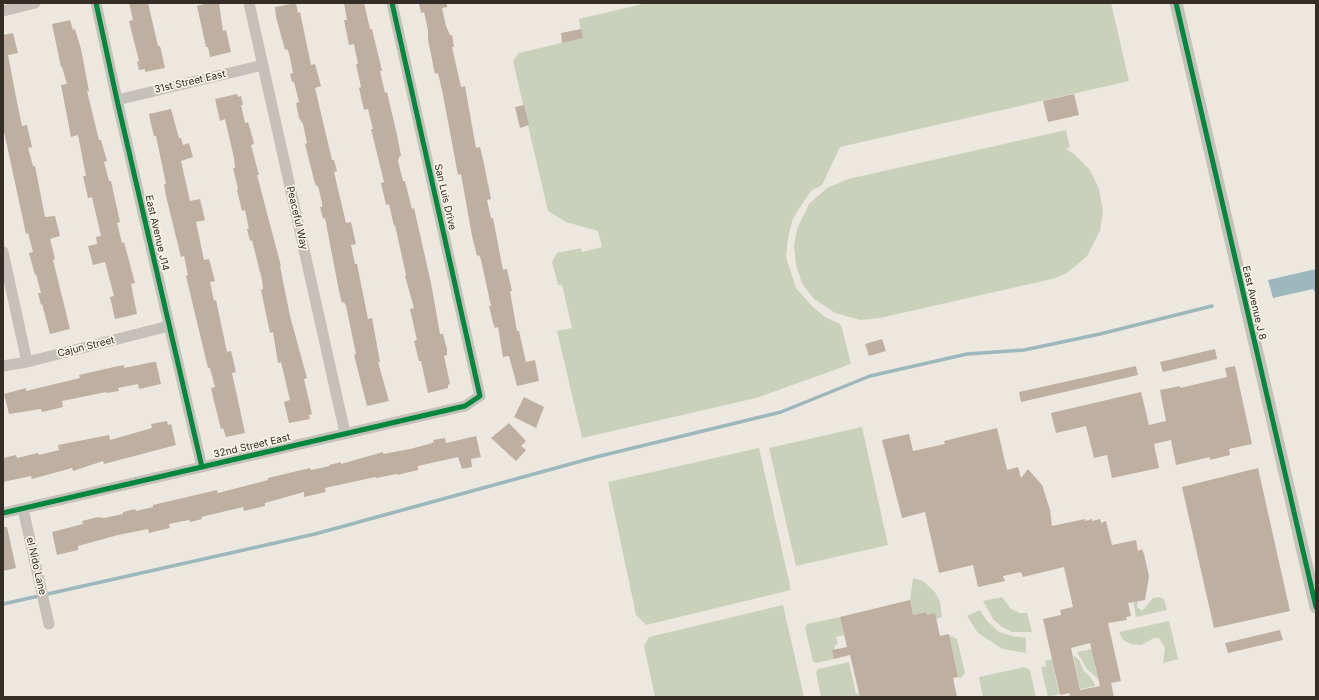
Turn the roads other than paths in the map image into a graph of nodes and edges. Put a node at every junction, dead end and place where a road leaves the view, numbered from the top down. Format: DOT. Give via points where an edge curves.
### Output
graph roads {
  1 [pos="35,3"];
  2 [pos="96,3"];
  3 [pos="249,3"];
  4 [pos="392,3"];
  5 [pos="1176,3"];
  6 [pos="3,11"];
  7 [pos="263,65"];
  8 [pos="117,100"];
  9 [pos="3,252"];
  10 [pos="169,326"];
  11 [pos="27,362"];
  12 [pos="3,366"];
  13 [pos="480,396"];
  14 [pos="345,433"];
  15 [pos="202,467"];
  16 [pos="23,509"];
  17 [pos="3,513"];
  18 [pos="1316,607"];
  19 [pos="49,624"];
  1 -- 6 [label="street"];
  2 -- 8 [label="street, East Avenue J14"];
  3 -- 7 [label="street, Peaceful Way"];
  4 -- 13 [label="street, San Luis Drive"];
  5 -- 18 [label="street, East Avenue J 8"];
  7 -- 8 [label="street, 31st Street East"];
  7 -- 14 [label="street, Peaceful Way"];
  8 -- 10 [label="street, East Avenue J14"];
  9 -- 11 [label="street"];
  10 -- 11 [label="street, Cajun Street"];
  10 -- 15 [label="street, East Avenue J14"];
  11 -- 12 [label="street, Cajun Street"];
  13 -- 14 [label="street, 32nd Street East" via="465,406"];
  14 -- 15 [label="street, 32nd Street East"];
  15 -- 16 [label="street, 32nd Street East"];
  16 -- 17 [label="street, 32nd Street East"];
  16 -- 19 [label="street, el Nido Lane"];
}
